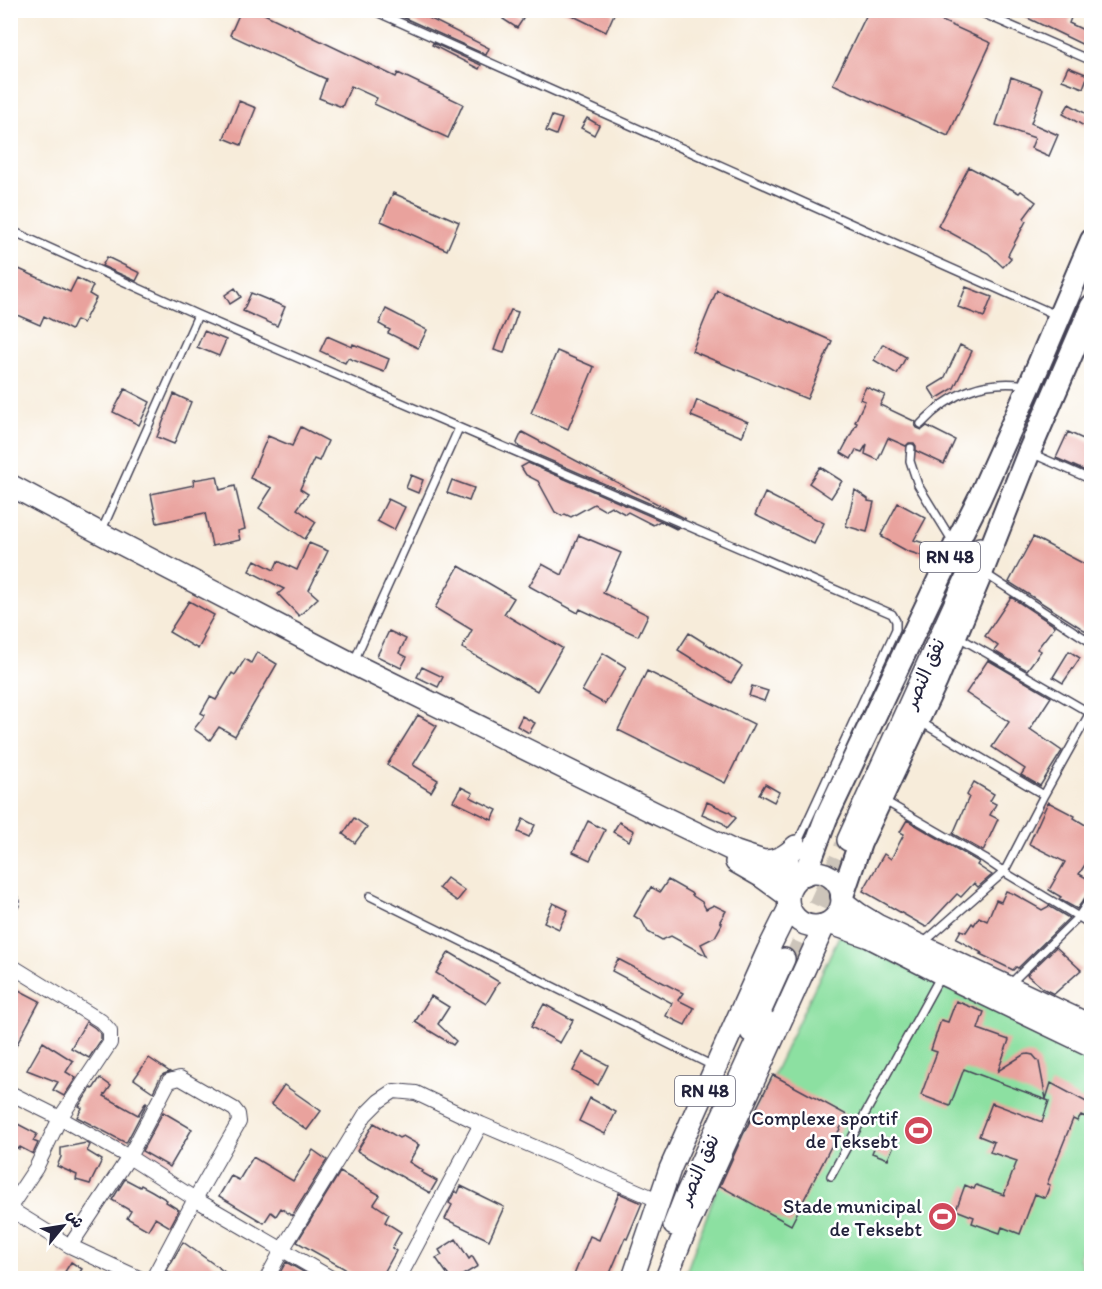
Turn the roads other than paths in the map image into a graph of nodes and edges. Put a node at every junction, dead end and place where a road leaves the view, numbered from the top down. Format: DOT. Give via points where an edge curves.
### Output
graph roads {
  1 [pos="372,10"];
  2 [pos="975,10"];
  3 [pos="1092,62"];
  4 [pos="10,230"];
  5 [pos="1092,240"];
  6 [pos="1092,306"];
  7 [pos="198,315"];
  8 [pos="1059,316"];
  9 [pos="1087,331"];
  10 [pos="1030,385"];
  11 [pos="1054,391"];
  12 [pos="921,424"];
  13 [pos="459,428"];
  14 [pos="911,448"];
  15 [pos="1029,452"];
  16 [pos="1092,480"];
  17 [pos="10,485"];
  18 [pos="979,499"];
  19 [pos="1006,510"];
  20 [pos="100,533"];
  21 [pos="955,546"];
  22 [pos="982,571"];
  23 [pos="955,635"];
  24 [pos="1092,643"];
  25 [pos="353,664"];
  26 [pos="1091,711"];
  27 [pos="917,720"];
  28 [pos="1044,795"];
  29 [pos="881,798"];
  30 [pos="659,815"];
  31 [pos="796,846"];
  32 [pos="763,861"];
  33 [pos="1004,872"];
  34 [pos="801,875"];
  35 [pos="370,896"];
  36 [pos="1092,897"];
  37 [pos="842,898"];
  38 [pos="788,902"];
  39 [pos="1078,917"];
  40 [pos="827,923"];
  41 [pos="1092,925"];
  42 [pos="920,946"];
  43 [pos="788,961"];
  44 [pos="10,965"];
  45 [pos="942,974"];
  46 [pos="1008,986"];
  47 [pos="1091,1030"];
  48 [pos="715,1068"];
  49 [pos="10,1093"];
  50 [pos="60,1118"];
  51 [pos="481,1124"];
  52 [pos="129,1158"];
  53 [pos="831,1176"];
  54 [pos="195,1200"];
  55 [pos="658,1200"];
  56 [pos="10,1208"];
  57 [pos="70,1245"];
  58 [pos="282,1250"];
  59 [pos="641,1274"];
  60 [pos="139,1278"];
  61 [pos="153,1278"];
  62 [pos="267,1278"];
  63 [pos="331,1278"];
  64 [pos="399,1278"];
  65 [pos="666,1278"];
  1 -- 8 [label="lane"];
  2 -- 3 [label="lane"];
  4 -- 7 [label="lane"];
  5 -- 8 [label="highway, RN 48"];
  6 -- 9 [label="highway, RN 48"];
  7 -- 13 [label="lane"];
  7 -- 20 [label="lane"];
  8 -- 10 [label="highway, RN 48"];
  9 -- 11 [label="highway, RN 48"];
  10 -- 11 [label="highway"];
  10 -- 12 [label="lane" via="1000,383 970,389 943,403"];
  10 -- 18 [label="highway, RN 48"];
  11 -- 15 [label="highway, RN 48"];
  13 -- 25 [label="lane"];
  13 -- 31 [label="lane" via="892,614 896,629"];
  14 -- 21 [label="lane" via="911,468 921,492"];
  15 -- 16 [label="lane"];
  15 -- 19 [label="highway, RN 48"];
  17 -- 20 [label="main road"];
  18 -- 19 [label="main road, نفق النصر" via="974,527 843,838 988,531"];
  18 -- 21 [label="highway, RN 48"];
  19 -- 22 [label="highway, RN 48"];
  20 -- 25 [label="main road"];
  21 -- 34 [label="highway, RN 48"];
  22 -- 23 [label="highway, RN 48"];
  22 -- 24 [label="lane"];
  23 -- 26 [label="lane"];
  23 -- 27 [label="highway, RN 48"];
  25 -- 30 [label="main road"];
  26 -- 28 [label="lane"];
  27 -- 28 [label="lane"];
  27 -- 29 [label="highway, RN 48"];
  28 -- 33 [label="lane"];
  29 -- 33 [label="lane"];
  29 -- 37 [label="highway, RN 48" via="860,843"];
  30 -- 32 [label="main road"];
  30 -- 38 [label="main road" via="755,873"];
  31 -- 32 [label="main road" via="779,859"];
  31 -- 34 [label="lane" via="794,861"];
  32 -- 34 [label="main road"];
  33 -- 39 [label="lane"];
  33 -- 42 [label="lane"];
  34 -- 37 [label="main road" via="825,874 837,883"];
  34 -- 38 [label="main road" via="791,885"];
  35 -- 48 [label="lane"];
  36 -- 39 [label="lane"];
  37 -- 40 [label="main road" via="838,913"];
  37 -- 42 [label="main road" via="868,920"];
  38 -- 40 [label="main road" via="800,922 808,926"];
  38 -- 48 [label="main road, RN 48"];
  39 -- 41 [label="lane"];
  39 -- 46 [label="lane"];
  40 -- 45 [label="main road" via="869,937"];
  40 -- 65 [label="main road, RN 48"];
  42 -- 46 [label="main road"];
  43 -- 59 [label="main road, نفق النصر"];
  44 -- 50 [label="street" via="101,1021 110,1031 110,1043"];
  45 -- 47 [label="main road"];
  45 -- 53 [label="lane"];
  46 -- 47 [label="main road"];
  48 -- 55 [label="main road, RN 48"];
  49 -- 50 [label="street"];
  50 -- 52 [label="street"];
  50 -- 56 [label="street" via="36,1168"];
  51 -- 55 [label="street"];
  51 -- 58 [label="street" via="417,1093 394,1091 365,1115"];
  51 -- 64 [label="street"];
  52 -- 54 [label="street"];
  52 -- 54 [label="street" via="173,1079 180,1078 234,1109 239,1122"];
  52 -- 57 [label="street"];
  54 -- 58 [label="street"];
  54 -- 61 [label="street"];
  55 -- 59 [label="main road, RN 48"];
  56 -- 57 [label="street"];
  57 -- 60 [label="street"];
  58 -- 62 [label="street"];
  58 -- 63 [label="street"];
}
